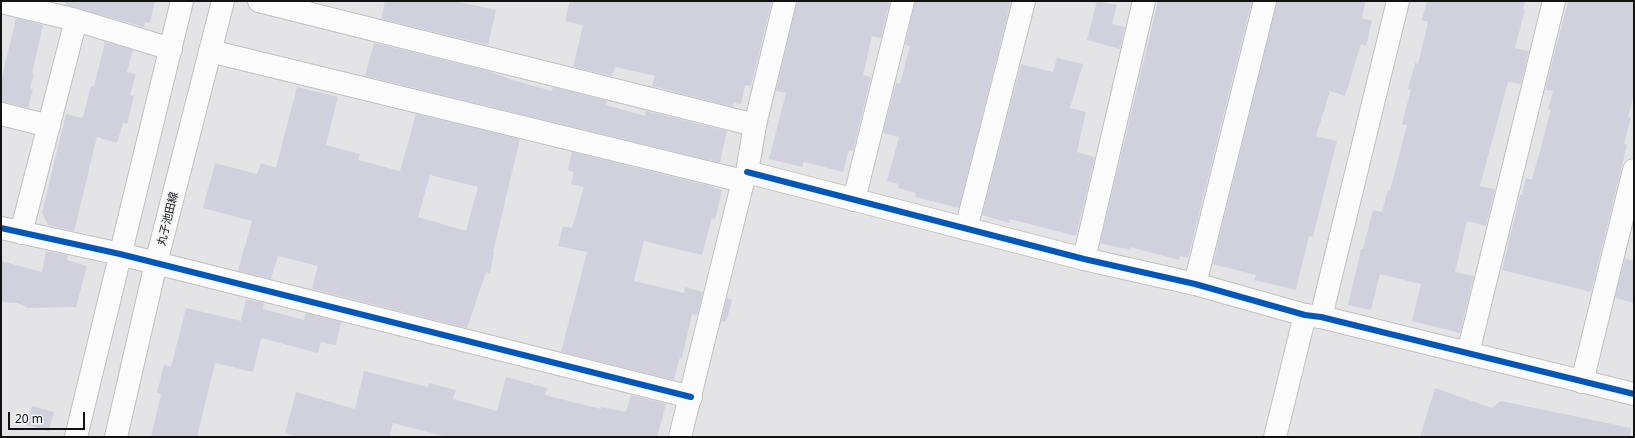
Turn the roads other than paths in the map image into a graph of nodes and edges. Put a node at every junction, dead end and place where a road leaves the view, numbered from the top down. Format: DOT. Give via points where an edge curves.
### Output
graph roads {
  1 [pos="182,1"];
  2 [pos="223,1"];
  3 [pos="259,1"];
  4 [pos="785,1"];
  5 [pos="903,1"];
  6 [pos="1024,1"];
  7 [pos="1144,1"];
  8 [pos="1265,1"];
  9 [pos="1398,1"];
  10 [pos="1554,1"];
  11 [pos="1,2"];
  12 [pos="76,20"];
  13 [pos="170,48"];
  14 [pos="210,52"];
  15 [pos="1,114"];
  16 [pos="755,124"];
  17 [pos="49,126"];
  18 [pos="1634,170"];
  19 [pos="745,176"];
  20 [pos="854,200"];
  21 [pos="966,229"];
  22 [pos="11,230"];
  23 [pos="120,254"];
  24 [pos="1084,259"];
  25 [pos="156,263"];
  26 [pos="1196,284"];
  27 [pos="1313,316"];
  28 [pos="1468,353"];
  29 [pos="1582,382"];
  30 [pos="1634,394"];
  31 [pos="691,397"];
  32 [pos="76,437"];
  33 [pos="116,437"];
  34 [pos="680,437"];
  35 [pos="1275,437"];
  1 -- 13 [label="street"];
  2 -- 14 [label="street, 丸子池田線"];
  3 -- 16 [label="street"];
  4 -- 16 [label="street"];
  5 -- 20 [label="street"];
  6 -- 21 [label="street"];
  7 -- 24 [label="street"];
  8 -- 26 [label="street"];
  9 -- 27 [label="street"];
  10 -- 28 [label="street"];
  11 -- 12 [label="street"];
  12 -- 13 [label="street"];
  12 -- 17 [label="street"];
  13 -- 23 [label="street"];
  14 -- 19 [label="street"];
  14 -- 25 [label="street, 丸子池田線"];
  15 -- 17 [label="street"];
  16 -- 19 [label="street"];
  17 -- 22 [label="street"];
  18 -- 29 [label="street"];
  19 -- 20 [label="street"];
  19 -- 31 [label="street"];
  20 -- 21 [label="street"];
  21 -- 24 [label="street"];
  22 -- 23 [label="street"];
  23 -- 25 [label="street"];
  23 -- 32 [label="street"];
  24 -- 26 [label="street"];
  25 -- 31 [label="street"];
  25 -- 33 [label="street, 丸子池田線"];
  26 -- 27 [label="street"];
  27 -- 28 [label="street"];
  27 -- 35 [label="street"];
  28 -- 29 [label="street"];
  29 -- 30 [label="street"];
  31 -- 34 [label="street"];
}
